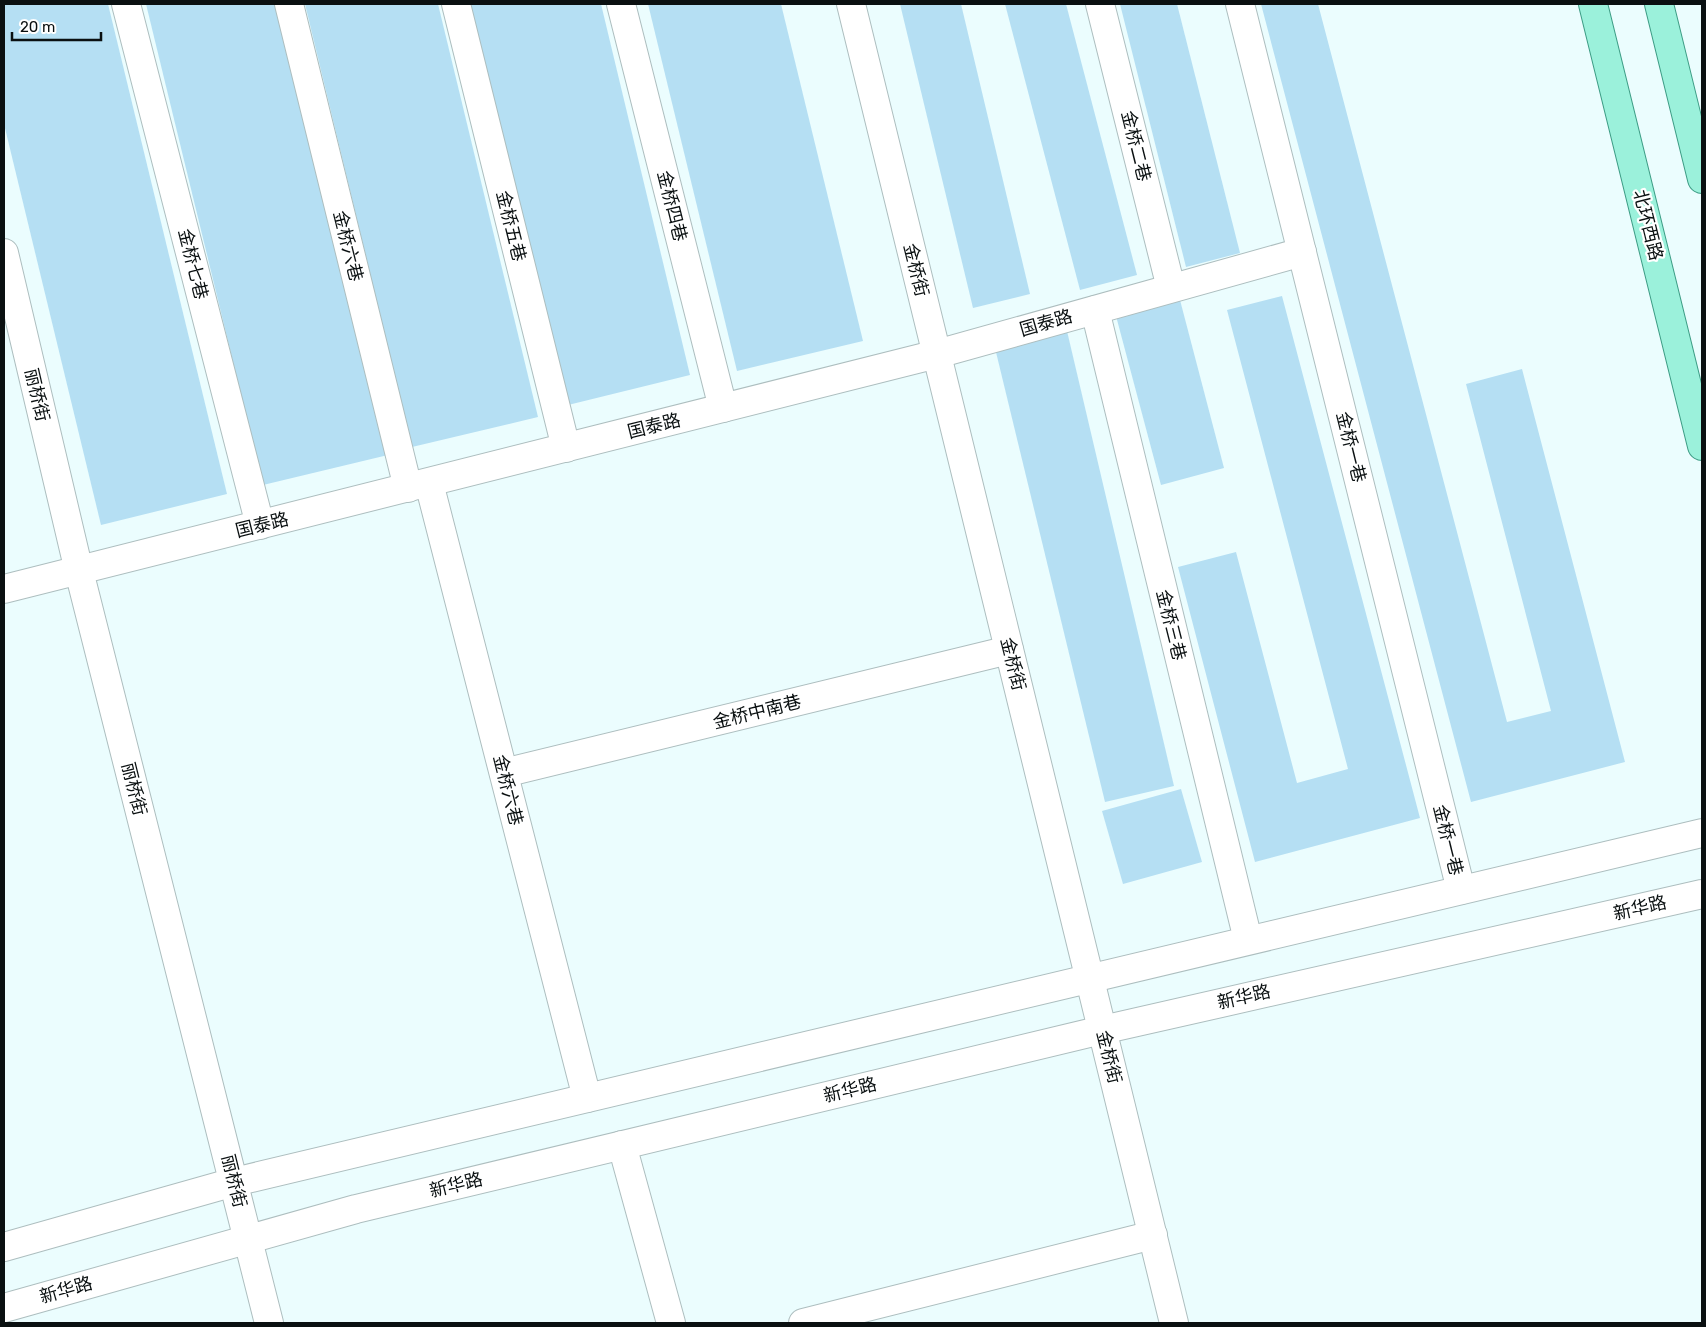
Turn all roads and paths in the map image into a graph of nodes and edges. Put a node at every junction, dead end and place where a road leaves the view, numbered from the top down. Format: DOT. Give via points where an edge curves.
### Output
graph roads {
  1 [pos="126,4"];
  2 [pos="289,4"];
  3 [pos="456,4"];
  4 [pos="621,4"];
  5 [pos="851,4"];
  6 [pos="1100,4"];
  7 [pos="1240,4"];
  8 [pos="1594,4"];
  9 [pos="1659,4"];
  10 [pos="1702,179"];
  11 [pos="1302,252"];
  12 [pos="4,253"];
  13 [pos="1171,288"];
  14 [pos="1094,310"];
  15 [pos="937,354"];
  16 [pos="724,408"];
  17 [pos="1702,446"];
  18 [pos="566,448"];
  19 [pos="418,485"];
  20 [pos="260,525"];
  21 [pos="79,571"];
  22 [pos="4,589"];
  23 [pos="1009,650"];
  24 [pos="504,773"];
  25 [pos="1702,833"];
  26 [pos="1461,890"];
  27 [pos="1702,894"];
  28 [pos="1248,940"];
  29 [pos="1090,978"];
  30 [pos="1102,1030"];
  31 [pos="587,1098"];
  32 [pos="622,1145"];
  33 [pos="234,1182"];
  34 [pos="1153,1235"];
  35 [pos="248,1238"];
  36 [pos="4,1247"];
  37 [pos="4,1308"];
  38 [pos="863,1316"];
  39 [pos="270,1323"];
  40 [pos="670,1323"];
  41 [pos="803,1323"];
  42 [pos="1174,1323"];
  1 -- 20 [label="street, 金桥七巷"];
  2 -- 19 [label="street, 金桥六巷"];
  3 -- 18 [label="street, 金桥五巷"];
  4 -- 16 [label="street, 金桥四巷"];
  5 -- 15 [label="street, 金桥街"];
  6 -- 13 [label="street, 金桥二巷"];
  7 -- 11 [label="street, 金桥一巷"];
  8 -- 17 [label="main road, 北环西路"];
  9 -- 10 [label="main road"];
  11 -- 13 [label="street, 国泰路"];
  11 -- 26 [label="street, 金桥一巷"];
  12 -- 21 [label="street, 丽桥街"];
  13 -- 14 [label="street, 国泰路"];
  14 -- 15 [label="street, 国泰路"];
  14 -- 28 [label="street, 金桥三巷"];
  15 -- 16 [label="street, 国泰路"];
  15 -- 23 [label="street, 金桥街"];
  16 -- 18 [label="street, 国泰路"];
  18 -- 19 [label="street, 国泰路"];
  19 -- 20 [label="street, 国泰路"];
  19 -- 24 [label="street, 金桥六巷"];
  20 -- 21 [label="street, 国泰路"];
  21 -- 22 [label="street, 国泰路"];
  21 -- 33 [label="street, 丽桥街"];
  23 -- 24 [label="street, 金桥中南巷"];
  23 -- 29 [label="street, 金桥街"];
  24 -- 31 [label="street, 金桥六巷"];
  25 -- 26 [label="street"];
  26 -- 28 [label="street"];
  27 -- 30 [label="street, 新华路"];
  28 -- 29 [label="street"];
  29 -- 30 [label="street, 金桥街"];
  29 -- 31 [label="street"];
  30 -- 32 [label="street, 新华路"];
  30 -- 34 [label="street, 金桥街"];
  31 -- 33 [label="street"];
  32 -- 35 [label="street, 新华路"];
  32 -- 40 [label="street"];
  33 -- 35 [label="street, 丽桥街"];
  33 -- 36 [label="street"];
  34 -- 38 [label="street"];
  34 -- 42 [label="street, 金桥街"];
  35 -- 37 [label="street, 新华路"];
  35 -- 39 [label="street, 丽桥街"];
  38 -- 41 [label="street"];
}
